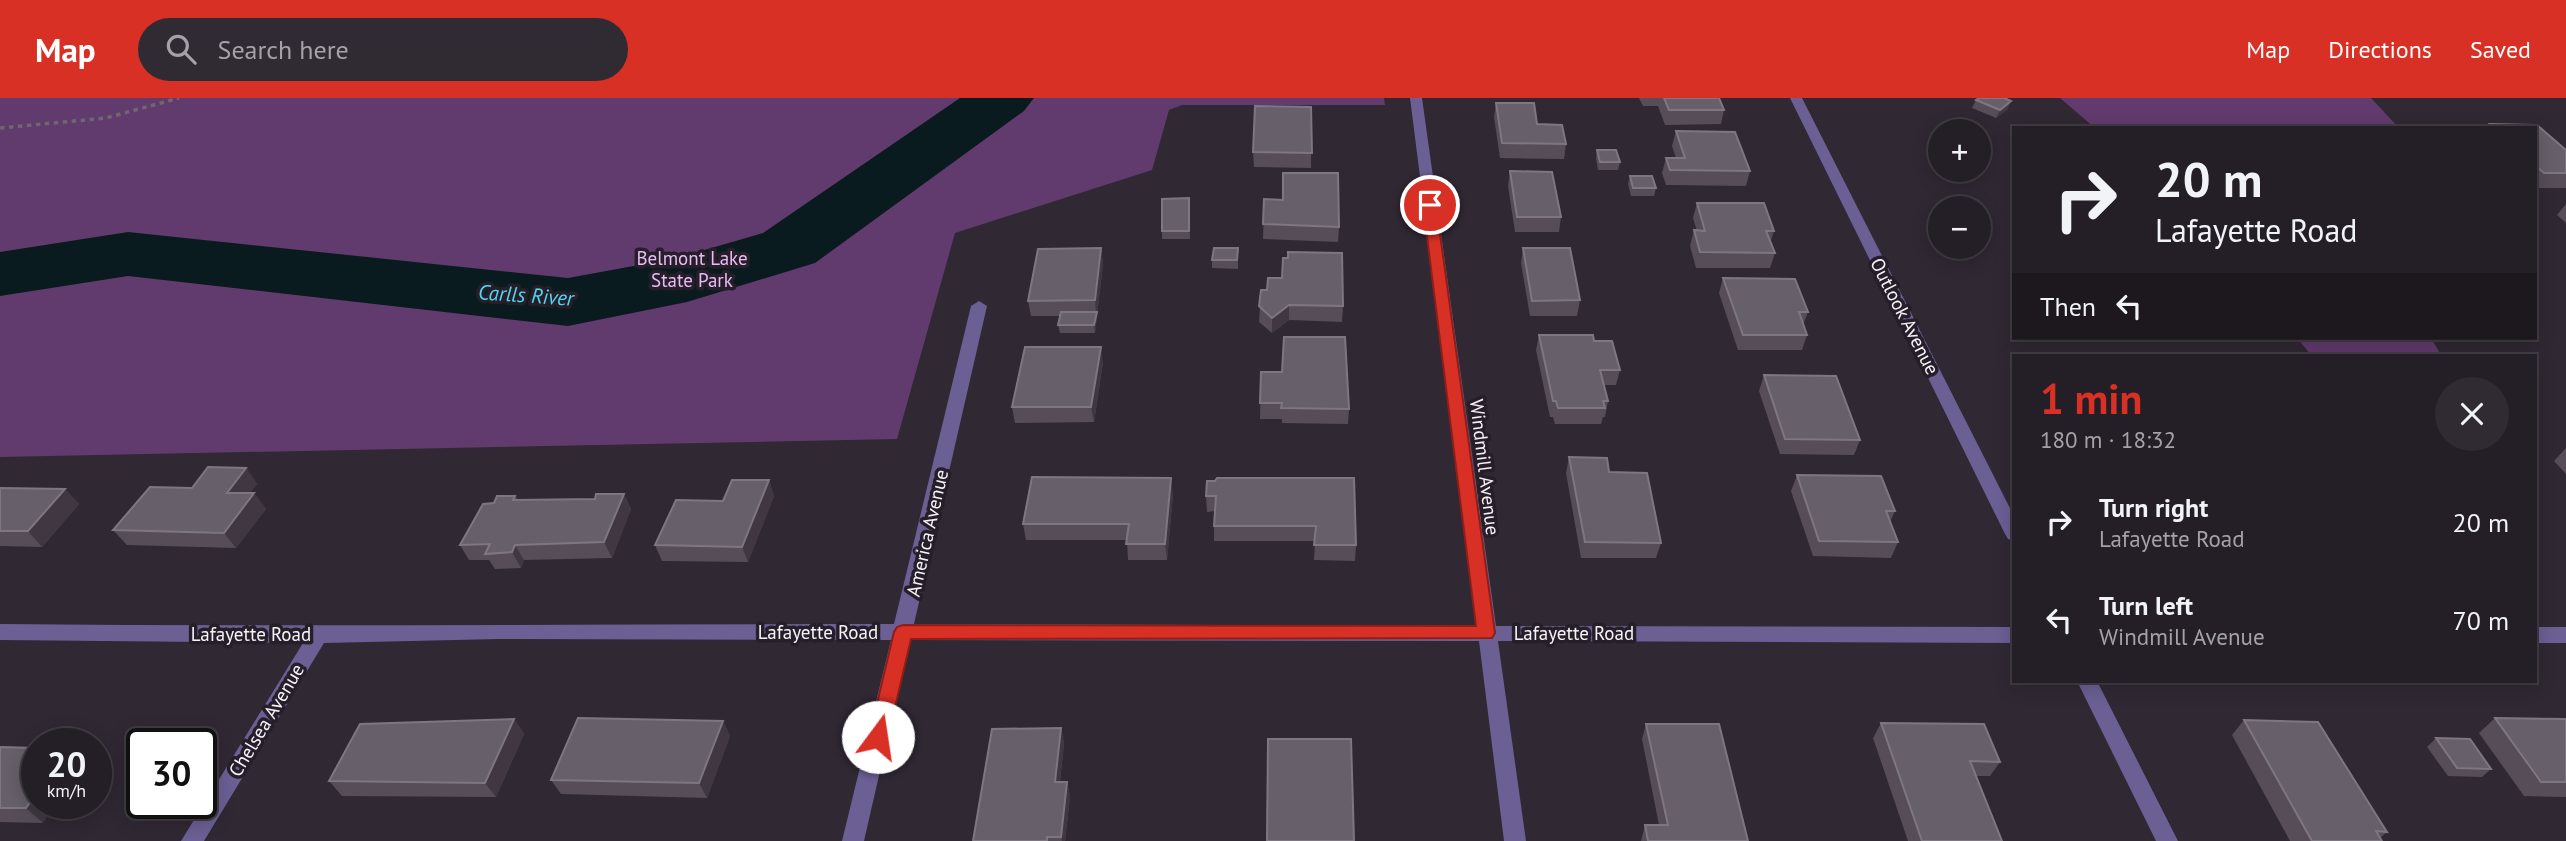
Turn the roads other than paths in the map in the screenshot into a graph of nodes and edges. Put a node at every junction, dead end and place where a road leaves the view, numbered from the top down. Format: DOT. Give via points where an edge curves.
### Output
graph roads {
  1 [pos="1416,98"];
  2 [pos="1796,98"];
  3 [pos="979,306"];
  4 [pos="2012,530"];
  5 [pos="0,632"];
  6 [pos="903,632"];
  7 [pos="1486,633"];
  8 [pos="318,635"];
  9 [pos="2012,635"];
  10 [pos="2537,635"];
  11 [pos="2566,635"];
  12 [pos="2088,683"];
  13 [pos="192,841"];
  14 [pos="853,841"];
  15 [pos="1515,841"];
  16 [pos="2167,841"];
  1 -- 7 [label="street, Windmill Avenue"];
  2 -- 4 [label="street, Outlook Avenue"];
  3 -- 6 [label="street, America Avenue"];
  5 -- 8 [label="street, Lafayette Road"];
  6 -- 7 [label="street, Lafayette Road"];
  6 -- 8 [label="street, Lafayette Road"];
  6 -- 14 [label="street, America Avenue"];
  7 -- 9 [label="street, Lafayette Road"];
  7 -- 15 [label="street, Windmill Avenue"];
  8 -- 13 [label="street, Chelsea Avenue"];
  10 -- 11 [label="street"];
  12 -- 16 [label="street"];
}
